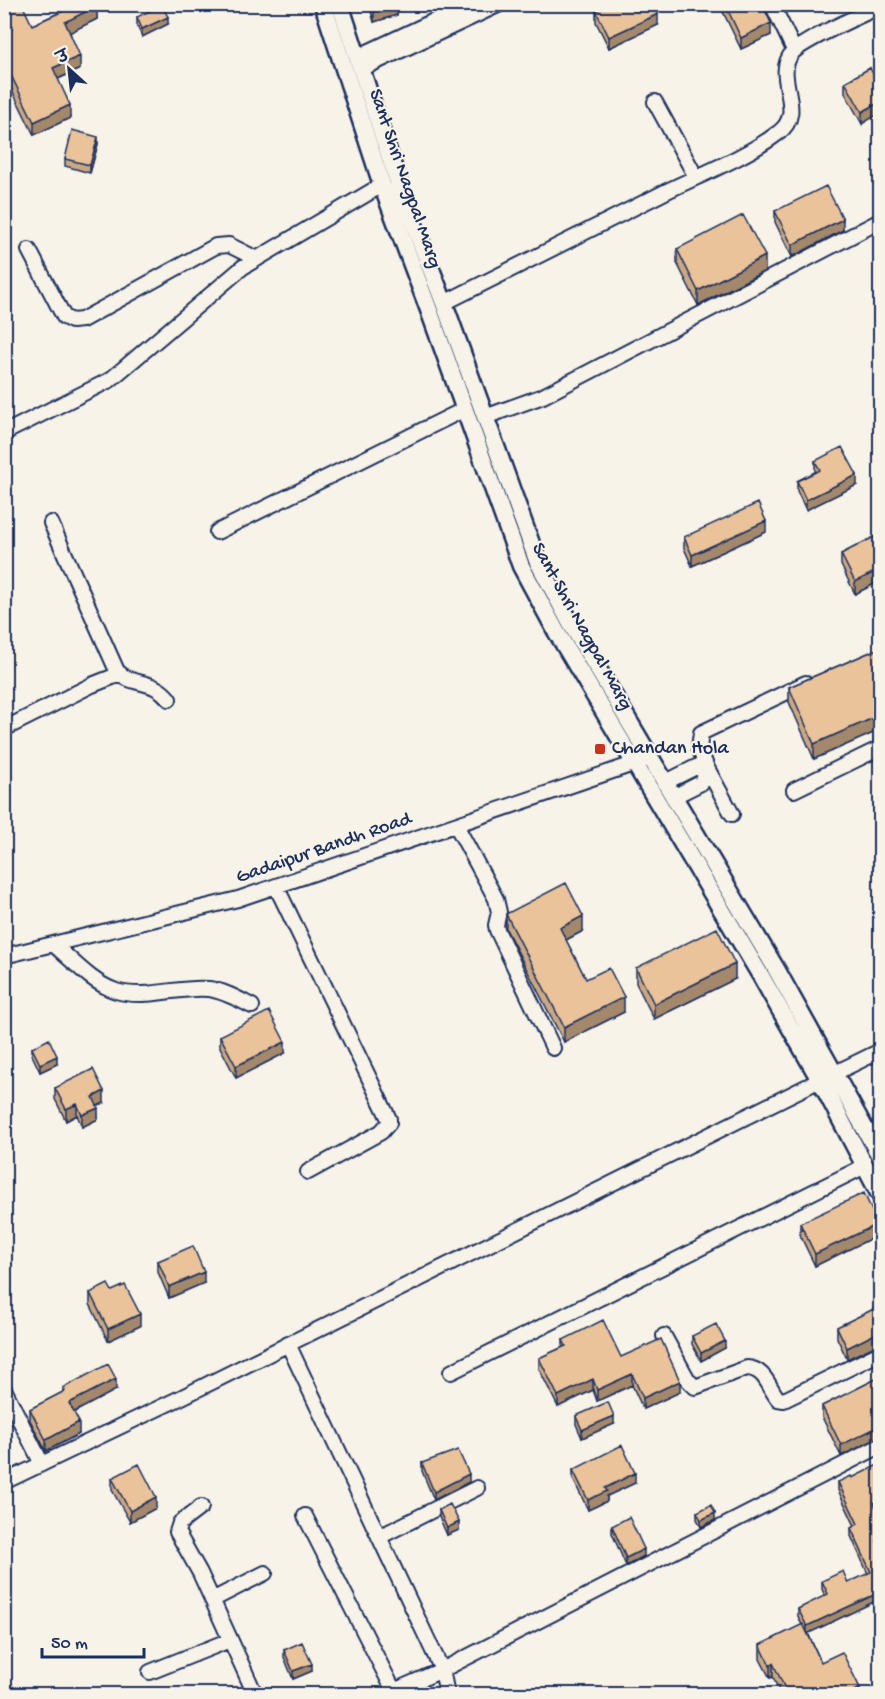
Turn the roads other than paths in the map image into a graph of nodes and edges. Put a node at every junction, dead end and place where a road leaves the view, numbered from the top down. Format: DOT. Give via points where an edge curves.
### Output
graph roads {
  1 [pos="323,4"];
  2 [pos="340,4"];
  3 [pos="470,4"];
  4 [pos="500,4"];
  5 [pos="772,4"];
  6 [pos="880,6"];
  7 [pos="794,50"];
  8 [pos="359,63"];
  9 [pos="655,102"];
  10 [pos="696,177"];
  11 [pos="382,185"];
  12 [pos="880,220"];
  13 [pos="29,250"];
  14 [pos="257,259"];
  15 [pos="444,303"];
  16 [pos="465,409"];
  17 [pos="485,417"];
  18 [pos="4,433"];
  19 [pos="51,523"];
  20 [pos="217,532"];
  21 [pos="120,674"];
  22 [pos="817,678"];
  23 [pos="169,699"];
  24 [pos="4,729"];
  25 [pos="880,748"];
  26 [pos="642,761"];
  27 [pos="704,769"];
  28 [pos="669,790"];
  29 [pos="794,790"];
  30 [pos="732,814"];
  31 [pos="456,825"];
  32 [pos="276,886"];
  33 [pos="53,944"];
  34 [pos="4,956"];
  35 [pos="252,1006"];
  36 [pos="553,1048"];
  37 [pos="880,1051"];
  38 [pos="827,1076"];
  39 [pos="880,1156"];
  40 [pos="865,1166"];
  41 [pos="308,1172"];
  42 [pos="880,1195"];
  43 [pos="664,1336"];
  44 [pos="288,1344"];
  45 [pos="880,1353"];
  46 [pos="451,1372"];
  47 [pos="4,1389"];
  48 [pos="880,1446"];
  49 [pos="42,1464"];
  50 [pos="4,1482"];
  51 [pos="477,1488"];
  52 [pos="201,1507"];
  53 [pos="305,1516"];
  54 [pos="379,1538"];
  55 [pos="265,1573"];
  56 [pos="212,1600"];
  57 [pos="230,1640"];
  58 [pos="441,1670"];
  59 [pos="150,1672"];
  60 [pos="390,1693"];
  61 [pos="255,1695"];
  62 [pos="447,1695"];
  1 -- 11 [label="main road, Sant Shri Nagpal Marg"];
  2 -- 8 [label="main road, Sant Shri Nagpal Marg"];
  3 -- 8 [label="street"];
  4 -- 8 [label="street"];
  5 -- 7 [label="street"];
  6 -- 7 [label="street"];
  7 -- 10 [label="street" via="786,72 792,109 788,125 768,140"];
  8 -- 15 [label="main road, Sant Shri Nagpal Marg" via="396,177"];
  9 -- 10 [label="street"];
  10 -- 15 [label="street"];
  11 -- 14 [label="street"];
  11 -- 16 [label="main road, Sant Shri Nagpal Marg"];
  12 -- 17 [label="street" via="543,396"];
  13 -- 14 [label="street" via="64,317 72,321 82,320 216,246 230,246"];
  14 -- 18 [label="street" via="110,380"];
  15 -- 17 [label="main road, Sant Shri Nagpal Marg"];
  16 -- 20 [label="street"];
  16 -- 26 [label="main road, Sant Shri Nagpal Marg" via="525,575 556,631"];
  17 -- 26 [label="main road, Sant Shri Nagpal Marg" via="548,583"];
  19 -- 21 [label="street"];
  21 -- 23 [label="street" via="152,685"];
  21 -- 24 [label="street"];
  22 -- 27 [label="street" via="701,734 699,748"];
  25 -- 29 [label="street"];
  26 -- 28 [label="main road, Sant Shri Nagpal Marg"];
  26 -- 31 [label="street, Gadaipur Bandh Road"];
  26 -- 38 [label="main road, Sant Shri Nagpal Marg" via="761,976"];
  27 -- 28 [label="street" via="696,767"];
  27 -- 30 [label="street"];
  28 -- 38 [label="main road, Sant Shri Nagpal Marg" via="775,968"];
  31 -- 32 [label="street, Gadaipur Bandh Road"];
  31 -- 36 [label="street" via="491,887 499,912 497,930"];
  32 -- 33 [label="street, Gadaipur Bandh Road" via="238,899"];
  32 -- 41 [label="street" via="389,1119 381,1132"];
  33 -- 34 [label="street, Gadaipur Bandh Road"];
  33 -- 35 [label="street" via="95,980 116,991 130,994 207,989"];
  37 -- 38 [label="street"];
  38 -- 39 [label="main road, Sant Shri Nagpal Marg"];
  38 -- 40 [label="main road, Sant Shri Nagpal Marg"];
  38 -- 44 [label="street"];
  40 -- 42 [label="main road, Sant Shri Nagpal Marg"];
  40 -- 46 [label="street"];
  43 -- 45 [label="street" via="695,1388 753,1368 766,1379 778,1399 784,1400"];
  44 -- 49 [label="street"];
  44 -- 54 [label="street"];
  47 -- 49 [label="street"];
  48 -- 58 [label="street"];
  49 -- 50 [label="street"];
  51 -- 54 [label="street"];
  52 -- 56 [label="street" via="180,1523 177,1532"];
  53 -- 60 [label="street"];
  54 -- 58 [label="street"];
  55 -- 56 [label="street"];
  56 -- 57 [label="street"];
  57 -- 59 [label="street"];
  57 -- 61 [label="street"];
  58 -- 60 [label="street"];
  58 -- 62 [label="street"];
}
